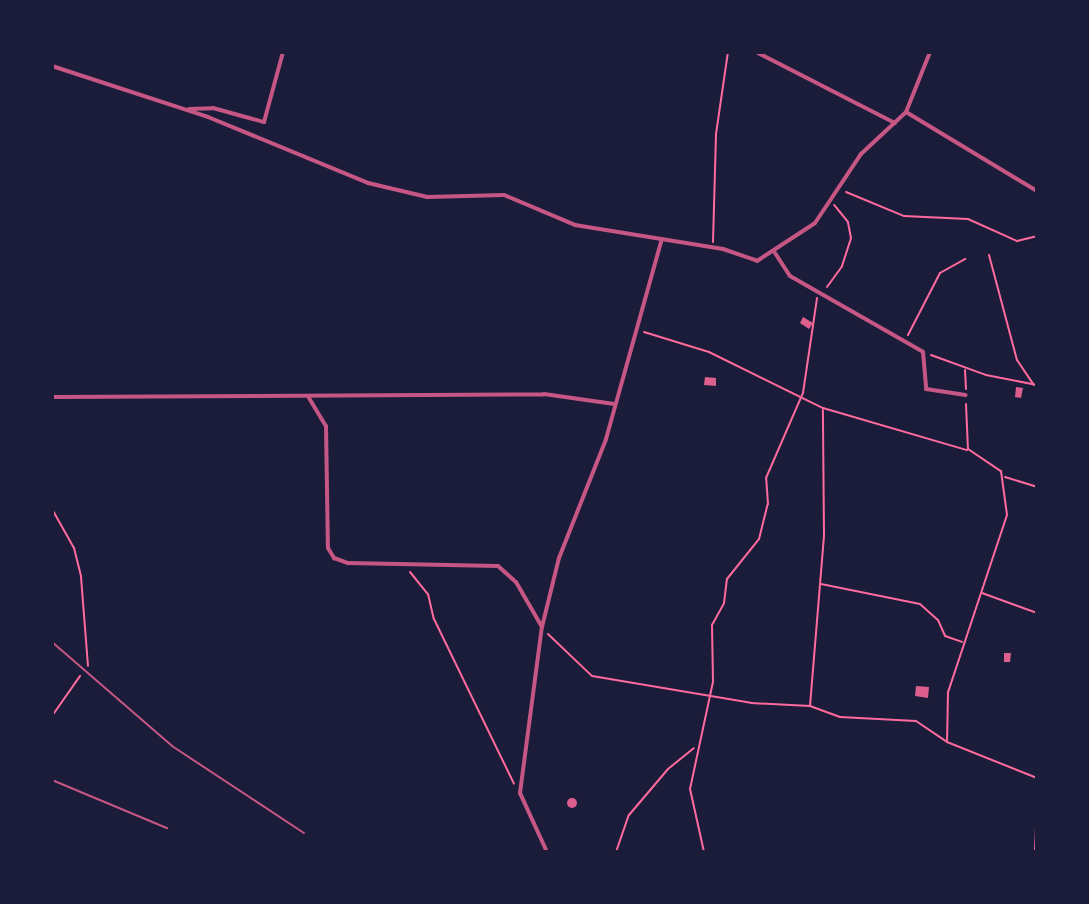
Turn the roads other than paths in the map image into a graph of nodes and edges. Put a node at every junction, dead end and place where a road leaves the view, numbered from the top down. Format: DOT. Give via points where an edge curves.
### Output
graph roads {
  1 [pos="283,52"];
  2 [pos="756,52"];
  3 [pos="930,52"];
  4 [pos="52,66"];
  5 [pos="187,110"];
  6 [pos="906,112"];
  7 [pos="895,123"];
  8 [pos="1037,191"];
  9 [pos="661,241"];
  10 [pos="775,253"];
  11 [pos="966,395"];
  12 [pos="52,397"];
  13 [pos="309,398"];
  14 [pos="614,404"];
  15 [pos="542,627"];
  16 [pos="52,642"];
  17 [pos="52,780"];
  18 [pos="167,828"];
  19 [pos="304,833"];
  20 [pos="547,852"];
  1 -- 5 [label="street" via="264,122 213,108"];
  2 -- 7 [label="street"];
  3 -- 6 [label="street"];
  4 -- 5 [label="street"];
  5 -- 9 [label="street" via="368,183 427,197 504,195 575,225"];
  6 -- 7 [label="street"];
  6 -- 8 [label="street"];
  7 -- 10 [label="street" via="861,154 815,223"];
  9 -- 10 [label="street" via="757,261"];
  9 -- 14 [label="street"];
  10 -- 11 [label="street" via="785,272 818,295 923,352 926,389"];
  12 -- 13 [label="street"];
  13 -- 14 [label="street" via="544,394"];
  13 -- 15 [label="street" via="326,426 329,553 348,563 498,566 516,582"];
  14 -- 15 [label="street" via="554,573"];
  15 -- 20 [label="street" via="520,793"];
  16 -- 19 [label="lane" via="178,750"];
  17 -- 18 [label="lane"];
}
